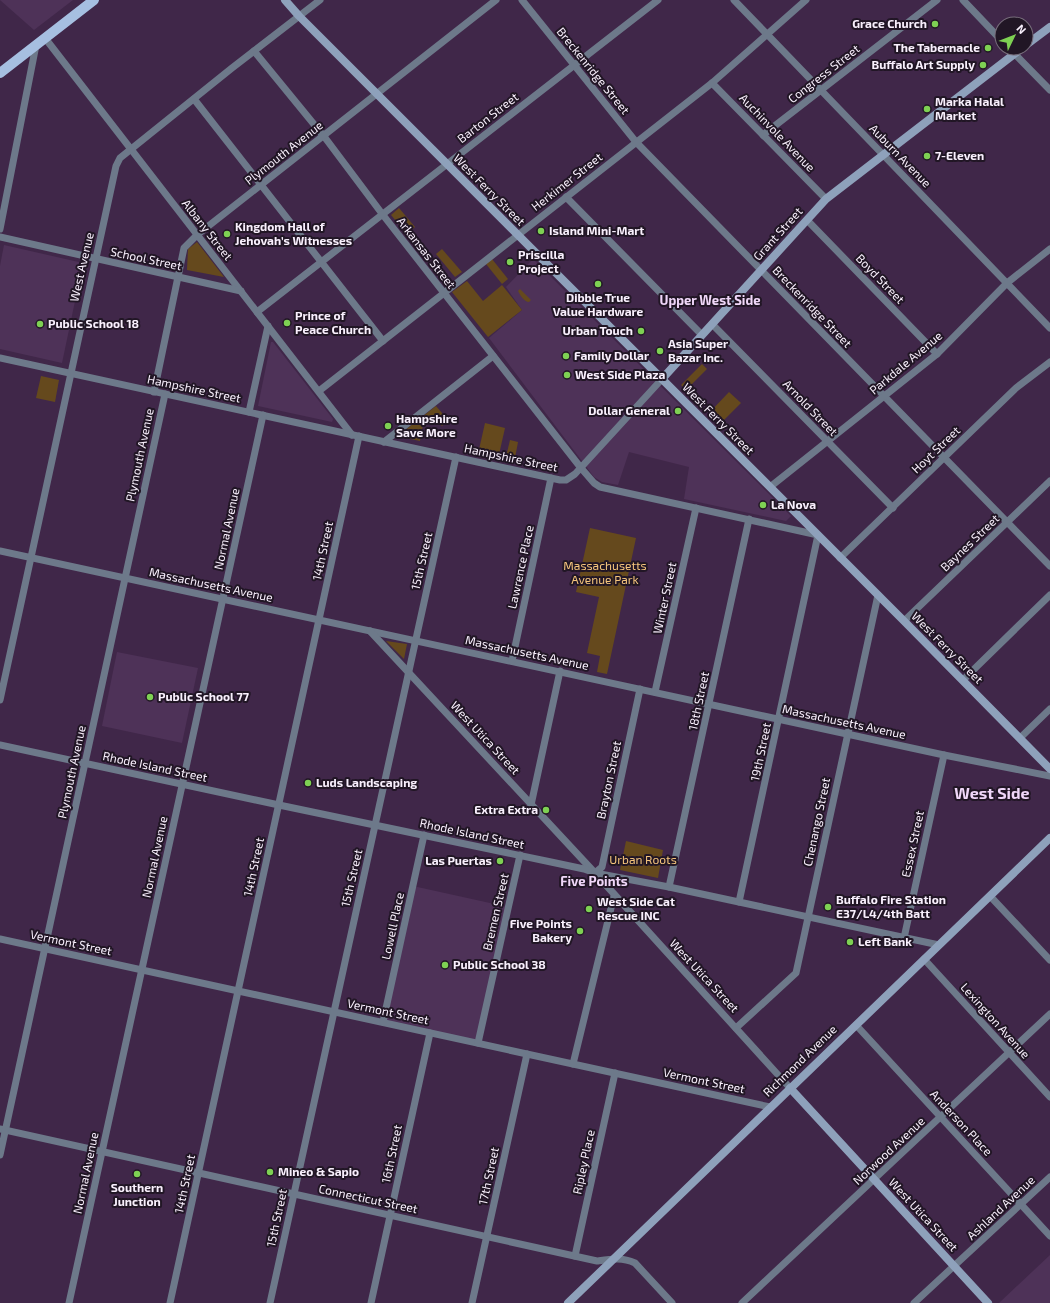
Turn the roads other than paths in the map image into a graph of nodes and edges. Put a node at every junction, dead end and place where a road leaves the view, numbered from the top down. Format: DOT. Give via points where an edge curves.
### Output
graph roads {
  1 [pos="94,0"];
  2 [pos="285,0"];
  3 [pos="320,0"];
  4 [pos="496,0"];
  5 [pos="522,0"];
  6 [pos="658,0"];
  7 [pos="734,0"];
  8 [pos="806,0"];
  9 [pos="937,0"];
  10 [pos="963,0"];
  11 [pos="299,16"];
  12 [pos="1050,27"];
  13 [pos="994,33"];
  14 [pos="767,34"];
  15 [pos="45,38"];
  16 [pos="1034,39"];
  17 [pos="36,45"];
  18 [pos="254,51"];
  19 [pos="1006,56"];
  20 [pos="1017,56"];
  21 [pos="574,65"];
  22 [pos="0,73"];
  23 [pos="712,83"];
  24 [pos="821,90"];
  25 [pos="1050,90"];
  26 [pos="376,94"];
  27 [pos="194,99"];
  28 [pos="763,135"];
  29 [pos="323,136"];
  30 [pos="636,142"];
  31 [pos="130,149"];
  32 [pos="883,155"];
  33 [pos="446,164"];
  34 [pos="261,185"];
  35 [pos="566,197"];
  36 [pos="826,199"];
  37 [pos="383,215"];
  38 [pos="807,220"];
  39 [pos="0,229"];
  40 [pos="197,235"];
  41 [pos="517,235"];
  42 [pos="0,237"];
  43 [pos="1050,249"];
  44 [pos="95,259"];
  45 [pos="321,262"];
  46 [pos="761,270"];
  47 [pos="176,277"];
  48 [pos="1007,283"];
  49 [pos="241,291"];
  50 [pos="444,292"];
  51 [pos="257,312"];
  52 [pos="712,324"];
  53 [pos="268,326"];
  54 [pos="1050,328"];
  55 [pos="702,335"];
  56 [pos="383,341"];
  57 [pos="938,354"];
  58 [pos="493,356"];
  59 [pos="0,358"];
  60 [pos="1050,362"];
  61 [pos="70,373"];
  62 [pos="662,379"];
  63 [pos="319,391"];
  64 [pos="154,392"];
  65 [pos="165,394"];
  66 [pos="884,397"];
  67 [pos="249,412"];
  68 [pos="263,415"];
  69 [pos="355,435"];
  70 [pos="384,442"];
  71 [pos="828,442"];
  72 [pos="456,457"];
  73 [pos="944,457"];
  74 [pos="581,468"];
  75 [pos="551,478"];
  76 [pos="1050,481"];
  77 [pos="770,487"];
  78 [pos="696,508"];
  79 [pos="893,508"];
  80 [pos="749,519"];
  81 [pos="1008,522"];
  82 [pos="818,535"];
  83 [pos="0,551"];
  84 [pos="32,558"];
  85 [pos="840,558"];
  86 [pos="1050,566"];
  87 [pos="125,578"];
  88 [pos="878,595"];
  89 [pos="1050,595"];
  90 [pos="223,599"];
  91 [pos="320,620"];
  92 [pos="904,621"];
  93 [pos="370,630"];
  94 [pos="415,640"];
  95 [pos="512,661"];
  96 [pos="408,672"];
  97 [pos="560,672"];
  98 [pos="963,680"];
  99 [pos="640,689"];
  100 [pos="655,692"];
  101 [pos="0,700"];
  102 [pos="710,704"];
  103 [pos="1050,709"];
  104 [pos="779,719"];
  105 [pos="847,734"];
  106 [pos="1020,738"];
  107 [pos="0,745"];
  108 [pos="944,755"];
  109 [pos="85,764"];
  110 [pos="1050,769"];
  111 [pos="1050,776"];
  112 [pos="182,784"];
  113 [pos="279,805"];
  114 [pos="531,805"];
  115 [pos="375,825"];
  116 [pos="424,835"];
  117 [pos="1050,838"];
  118 [pos="520,855"];
  119 [pos="595,873"];
  120 [pos="669,887"];
  121 [pos="614,896"];
  122 [pos="990,896"];
  123 [pos="739,902"];
  124 [pos="808,917"];
  125 [pos="904,938"];
  126 [pos="0,939"];
  127 [pos="939,945"];
  128 [pos="45,949"];
  129 [pos="924,959"];
  130 [pos="1050,960"];
  131 [pos="142,970"];
  132 [pos="238,991"];
  133 [pos="334,1012"];
  134 [pos="1050,1014"];
  135 [pos="383,1022"];
  136 [pos="856,1025"];
  137 [pos="736,1028"];
  138 [pos="430,1033"];
  139 [pos="478,1043"];
  140 [pos="1009,1053"];
  141 [pos="527,1054"];
  142 [pos="573,1064"];
  143 [pos="614,1073"];
  144 [pos="790,1088"];
  145 [pos="1050,1097"];
  146 [pos="770,1107"];
  147 [pos="941,1117"];
  148 [pos="3,1130"];
  149 [pos="102,1153"];
  150 [pos="0,1155"];
  151 [pos="199,1173"];
  152 [pos="1050,1177"];
  153 [pos="874,1179"];
  154 [pos="294,1194"];
  155 [pos="1021,1204"];
  156 [pos="390,1215"];
  157 [pos="487,1236"];
  158 [pos="1050,1236"];
  159 [pos="575,1256"];
  160 [pos="614,1258"];
  161 [pos="954,1266"];
  162 [pos="70,1303"];
  163 [pos="170,1303"];
  164 [pos="270,1303"];
  165 [pos="371,1303"];
  166 [pos="472,1303"];
  167 [pos="568,1303"];
  168 [pos="672,1303"];
  169 [pos="742,1303"];
  170 [pos="914,1303"];
  171 [pos="988,1303"];
  1 -- 15 [label="main road"];
  2 -- 11 [label="street, West Ferry Street"];
  3 -- 11 [label="street, West Avenue"];
  4 -- 26 [label="street, Plymouth Avenue"];
  5 -- 21 [label="street, Breckenridge Street"];
  6 -- 21 [label="street, Barton Street"];
  7 -- 14 [label="street, Auburn Avenue"];
  8 -- 14 [label="street, Herkimer Street"];
  9 -- 24 [label="street, Congress Street"];
  10 -- 13 [label="street"];
  11 -- 18 [label="street, West Avenue"];
  11 -- 26 [label="street, West Ferry Street"];
  12 -- 16 [label="street"];
  14 -- 23 [label="street, Herkimer Street"];
  14 -- 24 [label="street, Auburn Avenue"];
  15 -- 17 [label="main road"];
  15 -- 31 [label="street, Albany Street"];
  17 -- 22 [label="main road"];
  17 -- 39 [label="street"];
  18 -- 27 [label="street, West Avenue"];
  18 -- 29 [label="street, Arkansas Street"];
  19 -- 32 [label="street, Grant Street"];
  20 -- 25 [label="street"];
  21 -- 30 [label="street, Breckenridge Street"];
  21 -- 33 [label="street, Barton Street"];
  23 -- 28 [label="street, Auchinvole Avenue"];
  23 -- 30 [label="street, Herkimer Street"];
  24 -- 28 [label="street, Congress Street"];
  24 -- 32 [label="street, Auburn Avenue"];
  26 -- 29 [label="street, Plymouth Avenue"];
  26 -- 33 [label="street, West Ferry Street"];
  27 -- 31 [label="street, West Avenue"];
  27 -- 34 [label="street"];
  28 -- 36 [label="street, Auchinvole Avenue"];
  29 -- 34 [label="street, Plymouth Avenue"];
  29 -- 37 [label="street, Arkansas Street"];
  30 -- 35 [label="street, Herkimer Street"];
  30 -- 46 [label="street, Breckenridge Street"];
  31 -- 40 [label="street, Albany Street"];
  31 -- 44 [label="street, West Avenue" via="116,166"];
  32 -- 36 [label="street, Grant Street"];
  32 -- 48 [label="street, Auburn Avenue"];
  33 -- 37 [label="street, Barton Street"];
  33 -- 41 [label="street, West Ferry Street"];
  34 -- 40 [label="street, Plymouth Avenue"];
  34 -- 45 [label="street"];
  35 -- 41 [label="street, Herkimer Street"];
  35 -- 55 [label="street"];
  36 -- 38 [label="street, Grant Street"];
  37 -- 45 [label="street, Barton Street"];
  37 -- 50 [label="street, Arkansas Street"];
  38 -- 46 [label="street, Grant Street"];
  38 -- 57 [label="street, Boyd Street"];
  40 -- 47 [label="street, Plymouth Avenue" via="184,248"];
  40 -- 49 [label="street, Albany Street"];
  41 -- 50 [label="street, Herkimer Street"];
  41 -- 62 [label="street, West Ferry Street"];
  42 -- 44 [label="street, School Street"];
  43 -- 48 [label="street, Parkdale Avenue"];
  44 -- 47 [label="street, School Street"];
  44 -- 61 [label="street, West Avenue"];
  45 -- 51 [label="street, Barton Street"];
  45 -- 56 [label="street"];
  46 -- 52 [label="street, Grant Street"];
  46 -- 66 [label="street, Breckenridge Street"];
  47 -- 49 [label="street, School Street"];
  47 -- 64 [label="street, Plymouth Avenue"];
  48 -- 54 [label="street, Auburn Avenue"];
  48 -- 57 [label="street, Parkdale Avenue"];
  49 -- 51 [label="street, Albany Street"];
  50 -- 56 [label="street, Herkimer Street"];
  50 -- 58 [label="street, Arkansas Street"];
  51 -- 53 [label="street, Albany Street"];
  52 -- 55 [label="street, Grant Street"];
  52 -- 71 [label="street, Arnold Street"];
  53 -- 63 [label="street, Albany Street"];
  53 -- 67 [label="street"];
  55 -- 62 [label="street, Grant Street"];
  56 -- 63 [label="street, Herkimer Street"];
  57 -- 66 [label="street, Parkdale Avenue"];
  58 -- 70 [label="street"];
  58 -- 74 [label="street, Arkansas Street"];
  59 -- 61 [label="street, Hampshire Street"];
  60 -- 73 [label="street, Hoyt Street" via="1016,388"];
  61 -- 64 [label="street, Hampshire Street"];
  61 -- 84 [label="street, West Avenue"];
  62 -- 74 [label="street, Grant Street"];
  62 -- 77 [label="street, West Ferry Street"];
  63 -- 69 [label="street, Albany Street"];
  64 -- 65 [label="street, Hampshire Street"];
  65 -- 67 [label="street, Hampshire Street"];
  65 -- 87 [label="street, Plymouth Avenue"];
  66 -- 71 [label="street, Parkdale Avenue"];
  66 -- 73 [label="street, Breckenridge Street"];
  67 -- 68 [label="street, Hampshire Street"];
  68 -- 69 [label="street, Hampshire Street"];
  68 -- 90 [label="street, Normal Avenue"];
  69 -- 70 [label="street, Hampshire Street"];
  69 -- 91 [label="street, 14th Street"];
  70 -- 72 [label="street, Hampshire Street"];
  71 -- 77 [label="street, Parkdale Avenue"];
  71 -- 79 [label="street, Arnold Street"];
  72 -- 75 [label="street, Hampshire Street"];
  72 -- 94 [label="street, 15th Street"];
  73 -- 79 [label="street, Hoyt Street"];
  73 -- 81 [label="street, Breckenridge Street"];
  74 -- 75 [label="street, Hampshire Street" via="566,480"];
  74 -- 78 [label="street" via="600,487"];
  75 -- 95 [label="street, Lawrence Place"];
  76 -- 81 [label="street, Baynes Street"];
  77 -- 82 [label="street, West Ferry Street"];
  78 -- 80 [label="street"];
  78 -- 100 [label="street, Winter Street"];
  79 -- 85 [label="street, Hoyt Street"];
  80 -- 82 [label="street"];
  80 -- 102 [label="street, 18th Street"];
  81 -- 86 [label="street, Breckenridge Street"];
  81 -- 92 [label="street, Baynes Street"];
  82 -- 85 [label="street, West Ferry Street"];
  82 -- 104 [label="street, 19th Street"];
  83 -- 84 [label="street, Massachusetts Avenue"];
  84 -- 87 [label="street, Massachusetts Avenue"];
  84 -- 101 [label="street, West Avenue"];
  85 -- 88 [label="street, West Ferry Street"];
  87 -- 90 [label="street, Massachusetts Avenue"];
  87 -- 109 [label="street, Plymouth Avenue"];
  88 -- 92 [label="street, West Ferry Street"];
  88 -- 105 [label="street, Chenango Street"];
  89 -- 98 [label="street"];
  90 -- 91 [label="street, Massachusetts Avenue"];
  90 -- 112 [label="street, Normal Avenue"];
  91 -- 93 [label="street, Massachusetts Avenue"];
  91 -- 113 [label="street, 14th Street"];
  92 -- 98 [label="street, West Ferry Street"];
  93 -- 94 [label="street, Massachusetts Avenue"];
  93 -- 96 [label="street, West Utica Street"];
  94 -- 95 [label="street, Massachusetts Avenue"];
  94 -- 96 [label="street, 15th Street"];
  95 -- 97 [label="street, Massachusetts Avenue"];
  96 -- 114 [label="street, West Utica Street"];
  96 -- 115 [label="street, 15th Street"];
  97 -- 99 [label="street, Massachusetts Avenue"];
  97 -- 114 [label="street"];
  98 -- 106 [label="street, West Ferry Street"];
  99 -- 100 [label="street, Massachusetts Avenue"];
  99 -- 119 [label="street, Brayton Street" via="602,867"];
  100 -- 102 [label="street, Massachusetts Avenue"];
  102 -- 104 [label="street, Massachusetts Avenue"];
  102 -- 120 [label="street, 18th Street"];
  103 -- 106 [label="street"];
  104 -- 105 [label="street, Massachusetts Avenue"];
  104 -- 123 [label="street, 19th Street"];
  105 -- 108 [label="street, Massachusetts Avenue"];
  105 -- 124 [label="street, Chenango Street"];
  106 -- 110 [label="street, West Ferry Street"];
  107 -- 109 [label="street, Rhode Island Street"];
  108 -- 111 [label="street, Massachusetts Avenue"];
  108 -- 125 [label="street, Essex Street"];
  109 -- 112 [label="street, Rhode Island Street"];
  109 -- 128 [label="street, Plymouth Avenue"];
  112 -- 113 [label="street, Rhode Island Street"];
  112 -- 131 [label="street, Normal Avenue"];
  113 -- 115 [label="street, Rhode Island Street"];
  113 -- 132 [label="street, 14th Street"];
  114 -- 119 [label="street, West Utica Street"];
  115 -- 116 [label="street, Rhode Island Street"];
  115 -- 133 [label="street, 15th Street"];
  116 -- 118 [label="street, Rhode Island Street"];
  116 -- 135 [label="street, Lowell Place"];
  117 -- 122 [label="street, Richmond Avenue"];
  118 -- 119 [label="street, Rhode Island Street"];
  118 -- 139 [label="street, Bremen Street"];
  119 -- 120 [label="street, Rhode Island Street"];
  119 -- 121 [label="street, West Utica Street"];
  120 -- 123 [label="street, Rhode Island Street"];
  121 -- 137 [label="street, West Utica Street"];
  121 -- 142 [label="street"];
  122 -- 127 [label="street, Richmond Avenue"];
  122 -- 130 [label="street"];
  123 -- 124 [label="street, Rhode Island Street"];
  124 -- 125 [label="street, Rhode Island Street"];
  124 -- 137 [label="street, Chenango Street" via="796,972"];
  125 -- 127 [label="street, Rhode Island Street"];
  126 -- 128 [label="street, Vermont Street"];
  127 -- 129 [label="street, Richmond Avenue"];
  128 -- 131 [label="street, Vermont Street"];
  128 -- 148 [label="street, Plymouth Avenue"];
  129 -- 136 [label="street, Richmond Avenue"];
  129 -- 140 [label="street, Lexington Avenue"];
  131 -- 132 [label="street, Vermont Street"];
  131 -- 149 [label="street, Normal Avenue"];
  132 -- 133 [label="street, Vermont Street"];
  132 -- 151 [label="street, 14th Street"];
  133 -- 135 [label="street, Vermont Street"];
  133 -- 154 [label="street, 15th Street"];
  134 -- 140 [label="street, Norwood Avenue"];
  135 -- 138 [label="street, Vermont Street"];
  136 -- 144 [label="street, Richmond Avenue"];
  136 -- 147 [label="street, Anderson Place"];
  137 -- 144 [label="street, West Utica Street"];
  138 -- 139 [label="street, Vermont Street"];
  138 -- 156 [label="street, 16th Street"];
  139 -- 141 [label="street, Vermont Street"];
  140 -- 145 [label="street, Lexington Avenue"];
  140 -- 147 [label="street, Norwood Avenue"];
  141 -- 142 [label="street, Vermont Street"];
  141 -- 157 [label="street, 17th Street"];
  142 -- 143 [label="street, Vermont Street"];
  143 -- 146 [label="street, Vermont Street"];
  143 -- 159 [label="street, Ripley Place"];
  144 -- 146 [label="street, Richmond Avenue"];
  144 -- 153 [label="street, West Utica Street"];
  146 -- 160 [label="street, Richmond Avenue"];
  147 -- 153 [label="street, Norwood Avenue"];
  147 -- 155 [label="street, Anderson Place"];
  148 -- 149 [label="street, Connecticut Street"];
  148 -- 150 [label="street, Plymouth Avenue"];
  149 -- 151 [label="street, Connecticut Street"];
  149 -- 162 [label="street, Normal Avenue"];
  151 -- 154 [label="street, Connecticut Street"];
  151 -- 163 [label="street, 14th Street"];
  152 -- 155 [label="street, Ashland Avenue"];
  153 -- 161 [label="street, West Utica Street"];
  153 -- 169 [label="street, Norwood Avenue"];
  154 -- 156 [label="street, Connecticut Street"];
  154 -- 164 [label="street, 15th Street"];
  155 -- 158 [label="street, Anderson Place"];
  155 -- 161 [label="street, Ashland Avenue"];
  156 -- 157 [label="street, Connecticut Street"];
  156 -- 165 [label="street, 16th Street"];
  157 -- 159 [label="street, Connecticut Street"];
  157 -- 166 [label="street, 17th Street"];
  159 -- 160 [label="street, Connecticut Street" via="597,1261"];
  160 -- 167 [label="street, Richmond Avenue"];
  160 -- 168 [label="street, Connecticut Street" via="627,1259 635,1263"];
  161 -- 170 [label="street, Ashland Avenue"];
  161 -- 171 [label="street, West Utica Street"];
}
